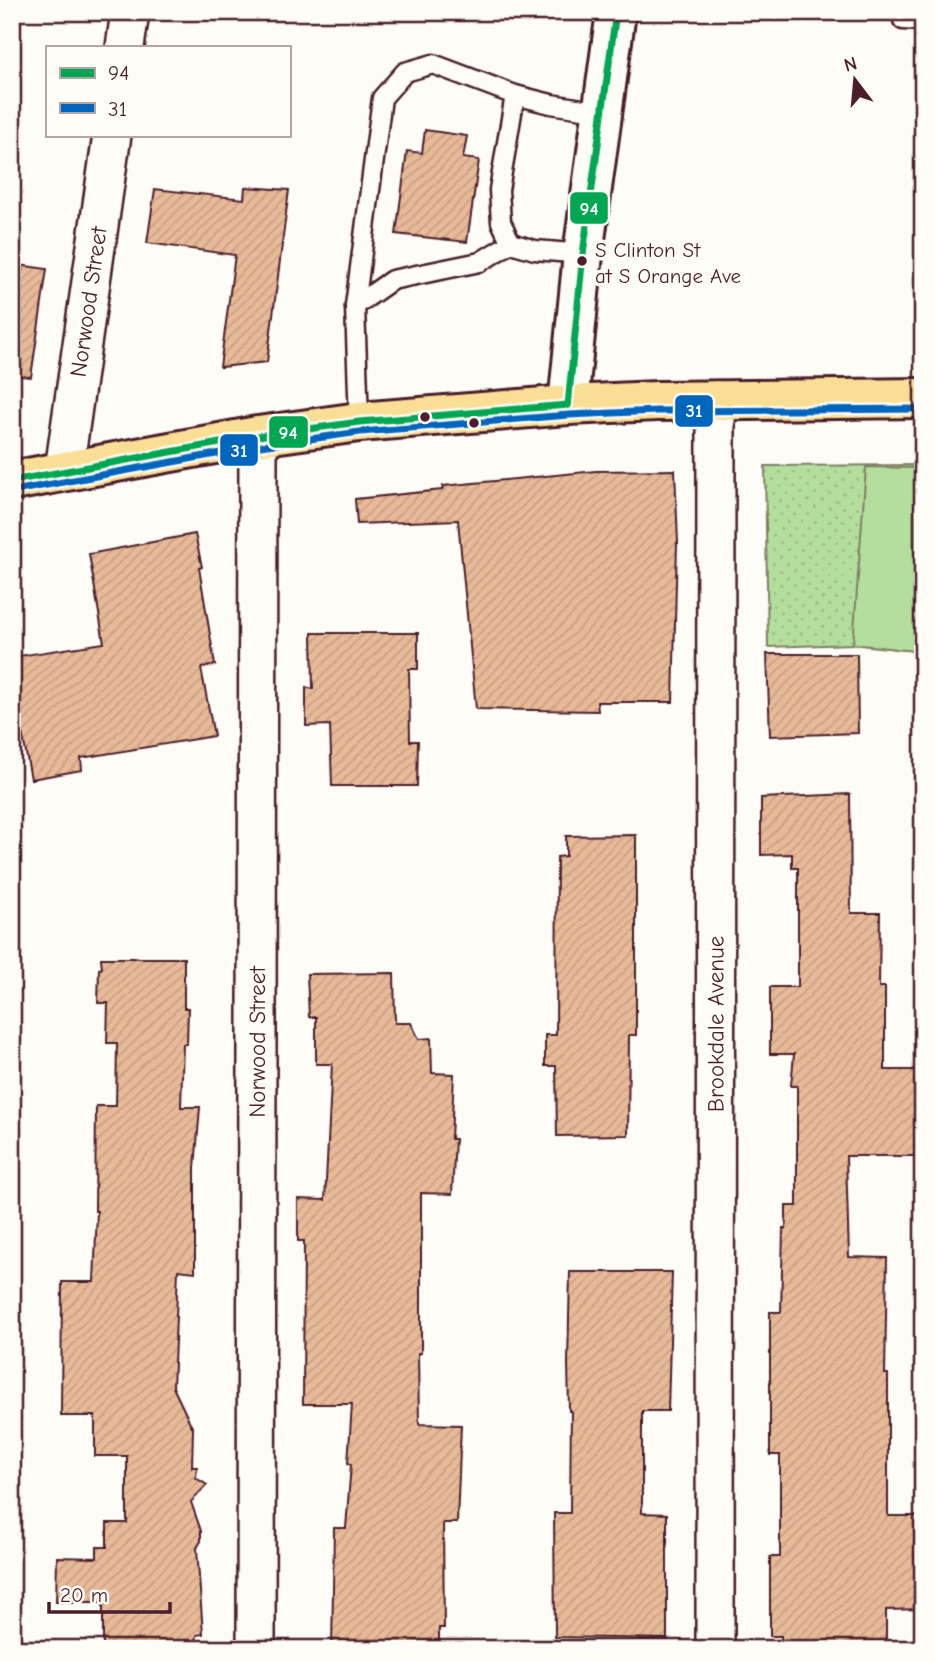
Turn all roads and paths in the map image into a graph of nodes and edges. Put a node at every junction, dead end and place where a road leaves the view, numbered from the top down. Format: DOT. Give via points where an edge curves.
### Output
graph roads {
  1 [pos="130,12"];
  2 [pos="616,12"];
  3 [pos="903,20"];
  4 [pos="923,21"];
  5 [pos="125,46"];
  6 [pos="515,95"];
  7 [pos="602,112"];
  8 [pos="112,136"];
  9 [pos="511,243"];
  10 [pos="583,254"];
  11 [pos="355,306"];
  12 [pos="923,398"];
  13 [pos="716,400"];
  14 [pos="568,405"];
  15 [pos="359,422"];
  16 [pos="258,436"];
  17 [pos="64,470"];
  18 [pos="12,481"];
  19 [pos="256,1649"];
  20 [pos="715,1649"];
  1 -- 5 [label="street"];
  2 -- 7 [label="street"];
  3 -- 4 [label="lane"];
  6 -- 7 [label="lane"];
  6 -- 9 [label="lane" via="499,190 501,222"];
  6 -- 11 [label="lane" via="433,64 405,72 382,98"];
  7 -- 10 [label="street"];
  8 -- 17 [label="street, Norwood Street"];
  9 -- 10 [label="lane"];
  9 -- 11 [label="lane" via="480,262 392,280"];
  10 -- 14 [label="street"];
  11 -- 15 [label="lane"];
  12 -- 13 [label="main road"];
  13 -- 14 [label="main road"];
  13 -- 20 [label="street, Brookdale Avenue"];
  14 -- 15 [label="main road"];
  15 -- 16 [label="main road"];
  16 -- 17 [label="main road"];
  16 -- 19 [label="street, Norwood Street"];
  17 -- 18 [label="main road"];
}
